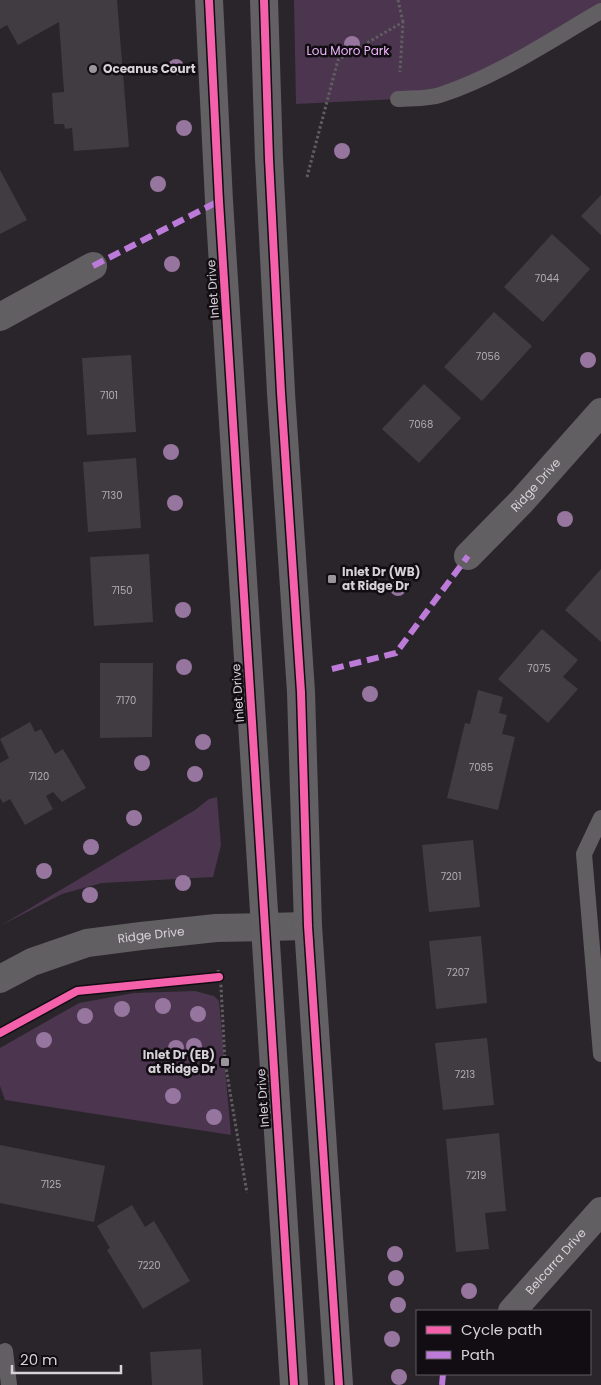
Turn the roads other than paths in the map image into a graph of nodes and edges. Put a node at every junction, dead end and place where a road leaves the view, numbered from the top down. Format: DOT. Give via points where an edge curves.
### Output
graph roads {
  1 [pos="209,0"];
  2 [pos="264,0"];
  3 [pos="601,11"];
  4 [pos="398,99"];
  5 [pos="93,266"];
  6 [pos="0,317"];
  7 [pos="601,412"];
  8 [pos="468,556"];
  9 [pos="601,818"];
  10 [pos="308,926"];
  11 [pos="264,927"];
  12 [pos="0,979"];
  13 [pos="601,1054"];
  14 [pos="601,1211"];
  15 [pos="513,1310"];
  16 [pos="0,1355"];
  17 [pos="9,1385"];
  18 [pos="294,1385"];
  19 [pos="339,1385"];
  1 -- 11 [label="main road, Inlet Drive"];
  2 -- 10 [label="main road" via="270,189 301,692"];
  3 -- 4 [label="lane" via="478,80 438,96"];
  5 -- 6 [label="street"];
  7 -- 8 [label="street, Ridge Drive"];
  9 -- 13 [label="lane" via="584,854"];
  10 -- 11 [label="street, Ridge Drive"];
  10 -- 19 [label="main road"];
  11 -- 12 [label="street, Ridge Drive" via="216,928 87,943 32,962"];
  11 -- 18 [label="main road, Inlet Drive"];
  14 -- 15 [label="street, Belcarra Drive"];
  16 -- 17 [label="lane" via="5,1350"];
}
